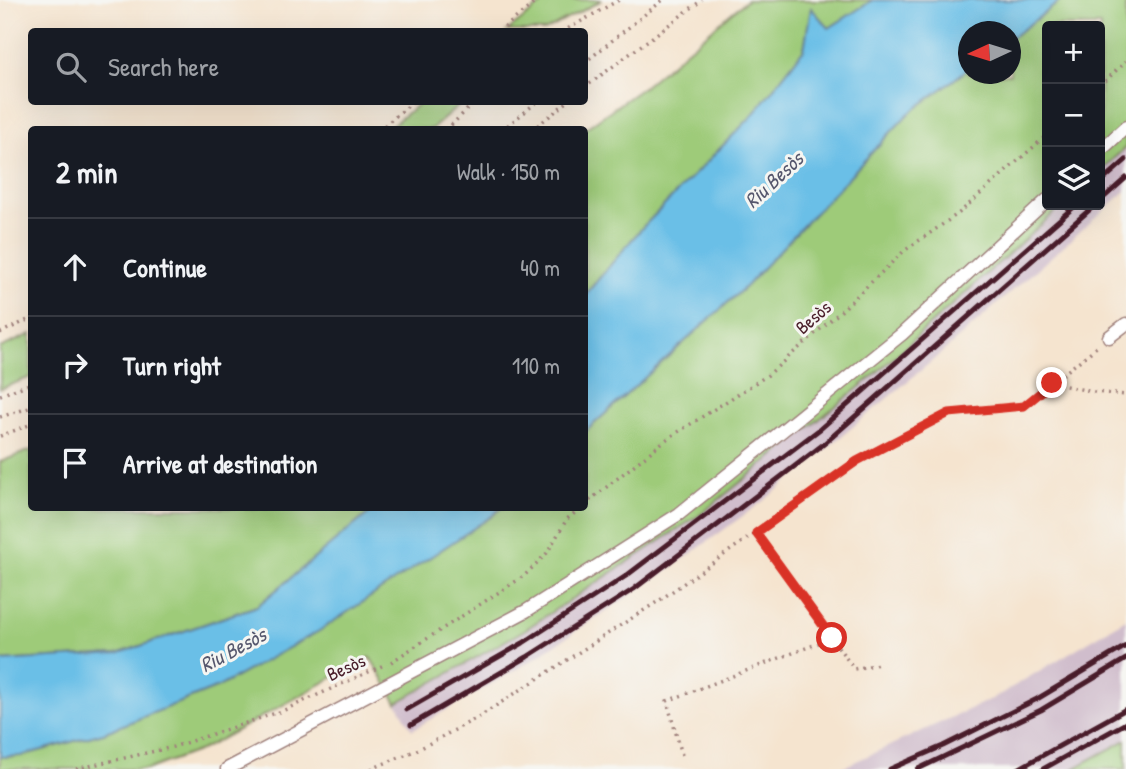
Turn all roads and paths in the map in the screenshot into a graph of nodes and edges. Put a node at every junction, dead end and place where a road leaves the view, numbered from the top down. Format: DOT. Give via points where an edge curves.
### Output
graph roads {
  1 [pos="538,0"];
  2 [pos="619,0"];
  3 [pos="663,0"];
  4 [pos="702,0"];
  5 [pos="504,28"];
  6 [pos="569,28"];
  7 [pos="588,60"];
  8 [pos="1126,61"];
  9 [pos="1102,84"];
  10 [pos="588,85"];
  11 [pos="409,105"];
  12 [pos="472,105"];
  13 [pos="533,105"];
  14 [pos="563,105"];
  15 [pos="384,126"];
  16 [pos="450,126"];
  17 [pos="507,126"];
  18 [pos="537,126"];
  19 [pos="1126,127"];
  20 [pos="1042,139"];
  21 [pos="1104,147"];
  22 [pos="1042,205"];
  23 [pos="28,320"];
  24 [pos="1126,324"];
  25 [pos="0,333"];
  26 [pos="1109,337"];
  27 [pos="1052,383"];
  28 [pos="28,384"];
  29 [pos="0,395"];
  30 [pos="1126,395"];
  31 [pos="28,408"];
  32 [pos="0,417"];
  33 [pos="28,426"];
  34 [pos="0,436"];
  35 [pos="588,502"];
  36 [pos="577,511"];
  37 [pos="756,533"];
  38 [pos="832,638"];
  39 [pos="879,664"];
  40 [pos="682,755"];
  41 [pos="76,769"];
  42 [pos="227,769"];
  43 [pos="371,769"];
  1 -- 5 [label="path"];
  2 -- 6 [label="path"];
  3 -- 7 [label="path"];
  4 -- 10 [label="path"];
  8 -- 9 [label="path"];
  11 -- 15 [label="path"];
  12 -- 16 [label="path"];
  13 -- 17 [label="path"];
  14 -- 18 [label="path"];
  19 -- 21 [label="lane"];
  20 -- 35 [label="path, Besòs" via="959,213 904,251 768,375 664,442"];
  22 -- 42 [label="lane" via="902,334 679,514 526,611"];
  23 -- 25 [label="path"];
  24 -- 26 [label="lane"];
  26 -- 27 [label="path"];
  27 -- 30 [label="path"];
  27 -- 37 [label="path" via="1024,406 949,413 857,461"];
  28 -- 29 [label="path"];
  31 -- 32 [label="path"];
  33 -- 34 [label="path"];
  36 -- 41 [label="path, Besòs" via="524,576 391,662 282,711 173,747"];
  37 -- 38 [label="path"];
  37 -- 43 [label="path" via="477,718"];
  38 -- 39 [label="path" via="854,669"];
  38 -- 40 [label="path" via="667,701"];
}
